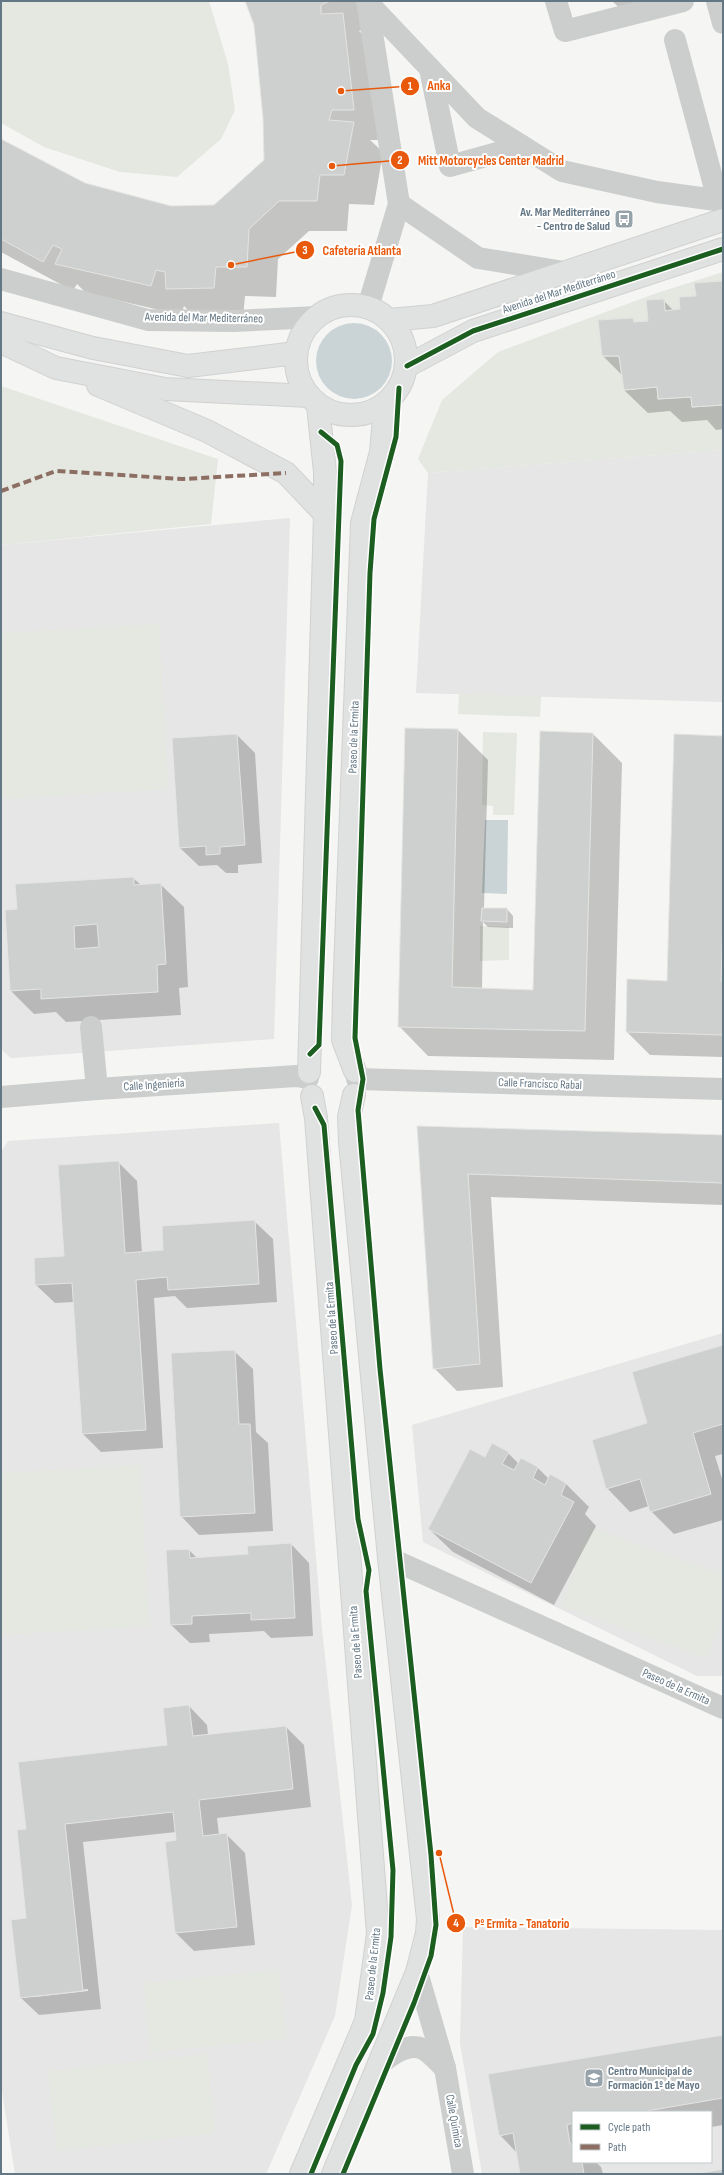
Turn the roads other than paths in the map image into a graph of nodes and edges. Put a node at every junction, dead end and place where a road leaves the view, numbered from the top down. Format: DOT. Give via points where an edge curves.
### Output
graph roads {
  1 [pos="367,1"];
  2 [pos="556,1"];
  3 [pos="683,1"];
  4 [pos="717,1"];
  5 [pos="723,22"];
  6 [pos="675,40"];
  7 [pos="430,69"];
  8 [pos="522,146"];
  9 [pos="399,204"];
  10 [pos="721,207"];
  11 [pos="723,249"];
  12 [pos="564,272"];
  13 [pos="1,279"];
  14 [pos="368,307"];
  15 [pos="317,317"];
  16 [pos="389,320"];
  17 [pos="1,323"];
  18 [pos="1,342"];
  19 [pos="296,353"];
  20 [pos="407,366"];
  21 [pos="56,368"];
  22 [pos="313,401"];
  23 [pos="385,405"];
  24 [pos="325,514"];
  25 [pos="91,1027"];
  26 [pos="356,1081"];
  27 [pos="310,1082"];
  28 [pos="96,1089"];
  29 [pos="723,1089"];
  30 [pos="1,1097"];
  31 [pos="389,1558"];
  32 [pos="723,1708"];
  33 [pos="417,1972"];
  34 [pos="380,2064"];
  35 [pos="446,2068"];
  36 [pos="301,2174"];
  37 [pos="333,2174"];
  38 [pos="463,2174"];
  1 -- 7 [label="street"];
  1 -- 9 [label="street"];
  2 -- 3 [label="street" via="565,31"];
  4 -- 5 [label="street"];
  6 -- 10 [label="street"];
  7 -- 8 [label="street" via="477,118"];
  7 -- 8 [label="street" via="450,166"];
  8 -- 10 [label="street" via="562,171"];
  9 -- 12 [label="street, Avenida del Mar Mediterráneo" via="478,258"];
  9 -- 14 [label="street"];
  10 -- 12 [label="main road, Avenida del Mar Mediterráneo"];
  11 -- 20 [label="main road, Avenida del Mar Mediterráneo" via="473,331"];
  12 -- 16 [label="main road, Avenida del Mar Mediterráneo" via="433,316"];
  13 -- 15 [label="street, Avenida del Mar Mediterráneo" via="148,320 234,321"];
  14 -- 15 [label="main road" via="338,307"];
  14 -- 16 [label="main road"];
  15 -- 19 [label="main road" via="307,327"];
  16 -- 20 [label="main road" via="400,333 406,349"];
  17 -- 19 [label="main road" via="93,348 188,366"];
  18 -- 21 [label="main road"];
  19 -- 22 [label="main road" via="300,383"];
  20 -- 23 [label="main road" via="396,394"];
  21 -- 22 [label="main road" via="165,389"];
  21 -- 24 [label="main road" via="207,431 286,473"];
  22 -- 23 [label="main road" via="334,414 352,416 369,413"];
  22 -- 24 [label="main road, Paseo de la Ermita" via="325,472"];
  23 -- 26 [label="main road, Paseo de la Ermita" via="381,452 362,523 343,1040"];
  24 -- 27 [label="main road, Paseo de la Ermita"];
  25 -- 28 [label="street"];
  26 -- 27 [label="main road" via="342,1105 334,1107 325,1106"];
  26 -- 27 [label="main road" via="344,1059 332,1057 320,1060"];
  26 -- 29 [label="street, Calle Francisco Rabal"];
  26 -- 31 [label="main road" via="349,1117 350,1142"];
  27 -- 28 [label="street, Calle Ingeniería" via="289,1077"];
  27 -- 36 [label="main road, Paseo de la Ermita" via="316,1118 378,1934 366,2021"];
  28 -- 30 [label="street, Calle Ingeniería"];
  31 -- 32 [label="street, Paseo de la Ermita"];
  31 -- 33 [label="main road" via="428,1919 428,1933"];
  33 -- 34 [label="main road"];
  33 -- 35 [label="street, Calle Química"];
  34 -- 35 [label="street" via="404,2048 423,2049"];
  34 -- 37 [label="main road"];
  35 -- 38 [label="street, Calle Química"];
}
